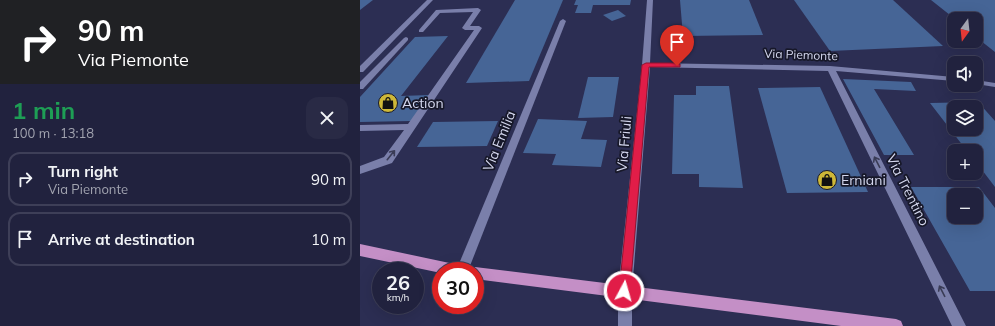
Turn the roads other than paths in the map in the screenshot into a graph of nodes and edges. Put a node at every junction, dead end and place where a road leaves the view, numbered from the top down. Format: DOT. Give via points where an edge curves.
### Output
graph roads {
  1 [pos="430,0"];
  2 [pos="650,0"];
  3 [pos="563,21"];
  4 [pos="421,30"];
  5 [pos="406,39"];
  6 [pos="646,65"];
  7 [pos="830,68"];
  8 [pos="360,70"];
  9 [pos="947,78"];
  10 [pos="983,84"];
  11 [pos="993,86"];
  12 [pos="360,87"];
  13 [pos="411,127"];
  14 [pos="360,128"];
  15 [pos="360,170"];
  16 [pos="360,250"];
  17 [pos="464,262"];
  18 [pos="432,265"];
  19 [pos="484,274"];
  20 [pos="624,291"];
  21 [pos="625,326"];
  22 [pos="896,326"];
  23 [pos="959,326"];
  1 -- 8 [label="street"];
  2 -- 6 [label="street, Via Friuli"];
  3 -- 17 [label="street, Via Emilia"];
  4 -- 13 [label="street" via="438,11 478,10 465,28 478,28"];
  5 -- 12 [label="street"];
  6 -- 7 [label="street, Via Piemonte"];
  6 -- 20 [label="street, Via Friuli"];
  7 -- 9 [label="street, Via Piemonte"];
  23 -- 7 [label="street, Via Trentino, one-way"];
  10 -- 11 [label="street"];
  13 -- 14 [label="street"];
  15 -- 13 [label="street, one-way" via="388,160"];
  16 -- 18 [label="main road"];
  19 -- 20 [label="main road"];
  20 -- 21 [label="street, Via Friuli"];
  20 -- 22 [label="main road"];
}
